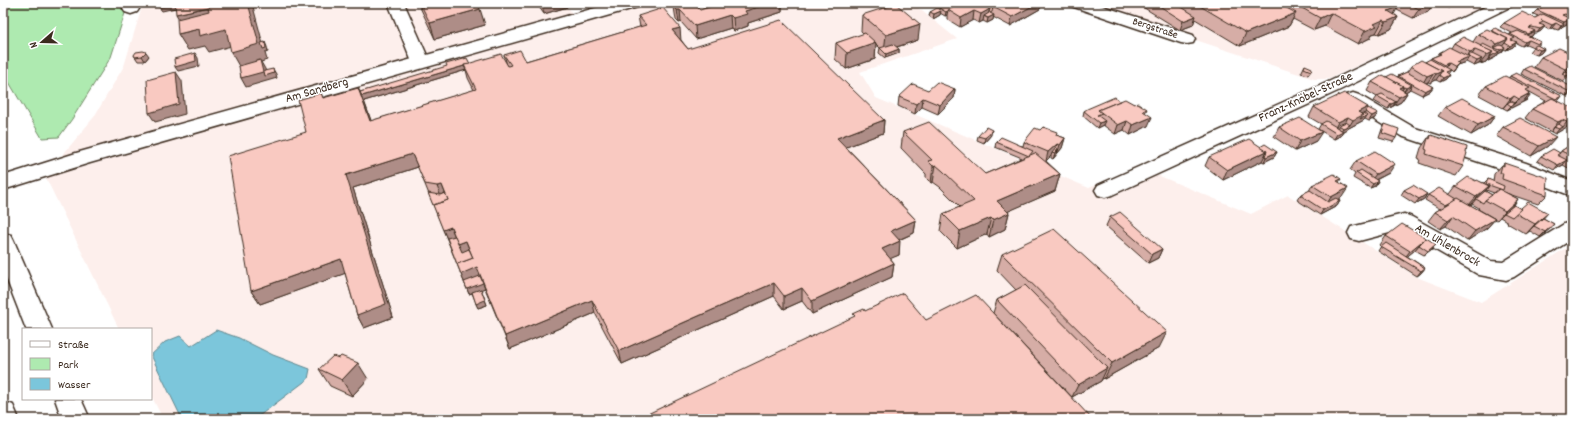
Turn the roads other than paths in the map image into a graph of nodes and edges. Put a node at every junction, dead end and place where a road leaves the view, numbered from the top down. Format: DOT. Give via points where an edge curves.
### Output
graph roads {
  1 [pos="396,3"];
  2 [pos="632,3"];
  3 [pos="1077,3"];
  4 [pos="1506,3"];
  5 [pos="1187,39"];
  6 [pos="421,62"];
  7 [pos="1332,87"];
  8 [pos="3,183"];
  9 [pos="1572,189"];
  10 [pos="1105,190"];
  11 [pos="1572,229"];
  12 [pos="1359,233"];
  13 [pos="3,241"];
  14 [pos="39,328"];
  15 [pos="68,400"];
  16 [pos="3,413"];
  17 [pos="5,419"];
  18 [pos="76,419"];
  1 -- 6 [label="street"];
  2 -- 6 [label="main road, Am Sandberg"];
  3 -- 5 [label="street, Bergstraße"];
  4 -- 7 [label="street, Franz-Knöbel-Straße"];
  6 -- 8 [label="main road, Am Sandberg"];
  7 -- 9 [label="street" via="1408,132 1519,168"];
  7 -- 10 [label="street, Franz-Knöbel-Straße"];
  11 -- 12 [label="street, Am Uhlenbrock" via="1506,271 1487,269 1404,222"];
  13 -- 14 [label="main road"];
  15 -- 18 [label="main road"];
  16 -- 17 [label="main road"];
}
